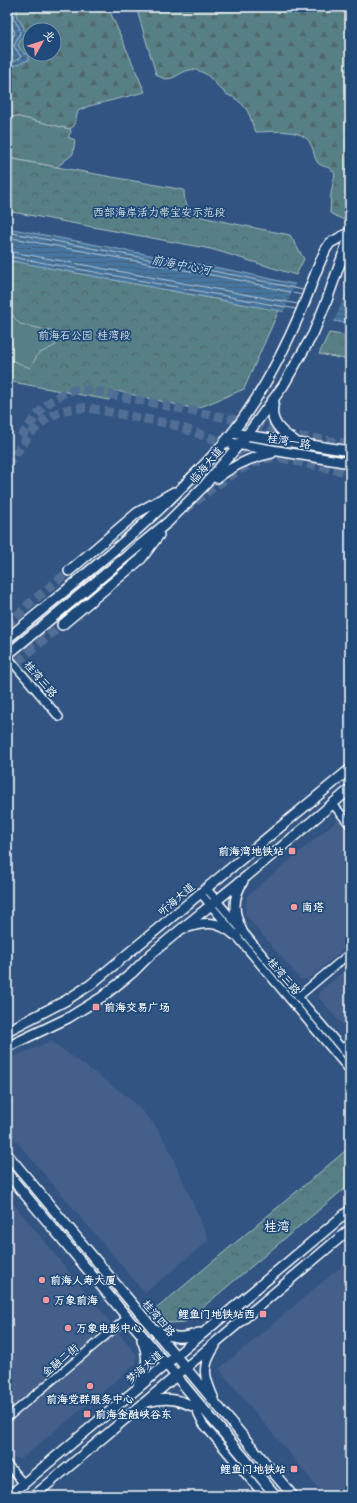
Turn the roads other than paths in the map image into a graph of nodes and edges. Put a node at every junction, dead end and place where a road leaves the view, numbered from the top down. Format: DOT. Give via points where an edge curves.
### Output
graph roads {
  1 [pos="350,234"];
  2 [pos="275,398"];
  3 [pos="232,432"];
  4 [pos="247,435"];
  5 [pos="224,442"];
  6 [pos="298,443"];
  7 [pos="239,445"];
  8 [pos="350,451"];
  9 [pos="278,452"];
  10 [pos="350,464"];
  11 [pos="204,486"];
  12 [pos="182,487"];
  13 [pos="168,522"];
  14 [pos="68,571"];
  15 [pos="62,625"];
  16 [pos="7,639"];
  17 [pos="7,656"];
  18 [pos="59,717"];
  19 [pos="350,769"];
  20 [pos="350,788"];
  21 [pos="332,803"];
  22 [pos="350,824"];
  23 [pos="247,876"];
  24 [pos="204,892"];
  25 [pos="213,903"];
  26 [pos="180,930"];
  27 [pos="238,933"];
  28 [pos="350,953"];
  29 [pos="298,997"];
  30 [pos="7,1031"];
  31 [pos="350,1042"];
  32 [pos="7,1047"];
  33 [pos="342,1049"];
  34 [pos="350,1058"];
  35 [pos="350,1071"];
  36 [pos="7,1154"];
  37 [pos="7,1173"];
  38 [pos="350,1210"];
  39 [pos="350,1229"];
  40 [pos="127,1318"];
  41 [pos="149,1325"];
  42 [pos="206,1330"];
  43 [pos="140,1333"];
  44 [pos="220,1338"];
  45 [pos="175,1356"];
  46 [pos="165,1364"];
  47 [pos="185,1368"];
  48 [pos="175,1376"];
  49 [pos="134,1391"];
  50 [pos="144,1403"];
  51 [pos="195,1403"];
  52 [pos="217,1406"];
  53 [pos="7,1418"];
  54 [pos="7,1464"];
  55 [pos="24,1484"];
  56 [pos="9,1496"];
  57 [pos="34,1496"];
  58 [pos="264,1496"];
  59 [pos="276,1496"];
  60 [pos="293,1496"];
  1 -- 2 [label="main road, 临海大道" via="320,319 291,374"];
  1 -- 3 [label="main road, 临海大道" via="330,243 326,249 301,311 275,364 255,402"];
  2 -- 4 [label="main road, 临海大道"];
  2 -- 6 [label="main road" via="272,408 274,421 281,431"];
  3 -- 4 [label="main road, 桂湾一路"];
  3 -- 5 [label="main road, 临海大道"];
  4 -- 6 [label="main road, 桂湾一路"];
  4 -- 7 [label="main road, 临海大道"];
  5 -- 7 [label="main road, 桂湾一路"];
  5 -- 12 [label="main road, 临海大道"];
  6 -- 8 [label="main road, 桂湾一路"];
  7 -- 9 [label="main road, 桂湾一路"];
  7 -- 11 [label="main road, 临海大道"];
  9 -- 10 [label="main road, 桂湾一路"];
  9 -- 11 [label="main road" via="247,460"];
  11 -- 13 [label="main road, 临海大道"];
  12 -- 14 [label="main road" via="138,513"];
  12 -- 16 [label="main road, 临海大道" via="133,534"];
  13 -- 15 [label="main road" via="141,559"];
  13 -- 17 [label="main road, 临海大道"];
  17 -- 18 [label="street, 桂湾三路"];
  19 -- 24 [label="main road, 听海大道"];
  20 -- 21 [label="main road"];
  21 -- 22 [label="street"];
  21 -- 23 [label="main road"];
  23 -- 25 [label="main road"];
  23 -- 27 [label="main road" via="238,889 234,910"];
  24 -- 25 [label="street, 桂湾三路"];
  24 -- 30 [label="main road, 听海大道" via="90,985"];
  25 -- 26 [label="main road"];
  25 -- 27 [label="street, 桂湾三路"];
  26 -- 27 [label="main road" via="213,924"];
  26 -- 32 [label="main road" via="132,973 93,1003"];
  27 -- 29 [label="street, 桂湾三路"];
  27 -- 35 [label="street, 桂湾三路"];
  28 -- 29 [label="street"];
  29 -- 33 [label="street, 桂湾三路"];
  31 -- 33 [label="street"];
  33 -- 34 [label="street, 桂湾三路"];
  36 -- 41 [label="main road, 桂湾四路"];
  37 -- 40 [label="main road"];
  38 -- 42 [label="main road, 梦海大道"];
  39 -- 44 [label="main road"];
  40 -- 43 [label="main road"];
  40 -- 53 [label="street, 金融二街"];
  41 -- 42 [label="main road" via="177,1338"];
  41 -- 45 [label="main road, 桂湾四路"];
  42 -- 45 [label="main road, 梦海大道"];
  43 -- 46 [label="main road"];
  43 -- 49 [label="main road" via="147,1361 143,1376"];
  44 -- 47 [label="main road"];
  44 -- 52 [label="main road" via="210,1353 204,1369 207,1384"];
  45 -- 46 [label="main road, 梦海大道"];
  45 -- 47 [label="main road, 桂湾四路"];
  46 -- 48 [label="main road"];
  46 -- 49 [label="main road, 梦海大道"];
  47 -- 48 [label="main road"];
  47 -- 52 [label="main road, 桂湾四路"];
  48 -- 50 [label="main road"];
  48 -- 51 [label="main road"];
  49 -- 55 [label="main road, 梦海大道"];
  50 -- 51 [label="main road" via="168,1398"];
  50 -- 57 [label="main road"];
  51 -- 58 [label="street" via="203,1424"];
  51 -- 59 [label="main road"];
  52 -- 60 [label="main road, 桂湾四路"];
  54 -- 55 [label="street"];
  55 -- 56 [label="main road, 梦海大道"];
}
